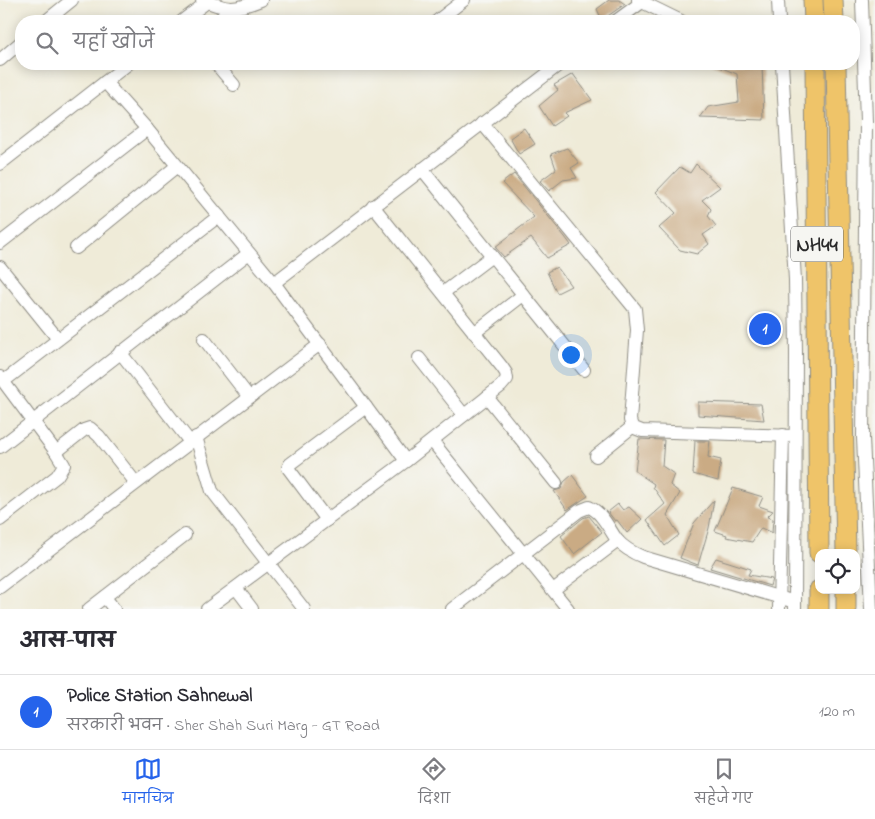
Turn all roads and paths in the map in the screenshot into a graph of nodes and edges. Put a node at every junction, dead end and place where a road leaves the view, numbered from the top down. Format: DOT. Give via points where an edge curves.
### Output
graph roads {
  1 [pos="72,0"];
  2 [pos="261,0"];
  3 [pos="464,0"];
  4 [pos="778,0"];
  5 [pos="813,0"];
  6 [pos="833,0"];
  7 [pos="862,0"];
  8 [pos="208,1"];
  9 [pos="640,1"];
  10 [pos="231,9"];
  11 [pos="53,15"];
  12 [pos="190,15"];
  13 [pos="224,15"];
  14 [pos="445,15"];
  15 [pos="623,15"];
  16 [pos="669,15"];
  17 [pos="779,15"];
  18 [pos="814,15"];
  19 [pos="834,15"];
  20 [pos="15,47"];
  21 [pos="0,60"];
  22 [pos="120,70"];
  23 [pos="221,70"];
  24 [pos="552,70"];
  25 [pos="779,70"];
  26 [pos="815,70"];
  27 [pos="836,70"];
  28 [pos="104,82"];
  29 [pos="234,85"];
  30 [pos="482,123"];
  31 [pos="870,124"];
  32 [pos="146,129"];
  33 [pos="0,164"];
  34 [pos="177,166"];
  35 [pos="422,169"];
  36 [pos="373,206"];
  37 [pos="218,216"];
  38 [pos="0,243"];
  39 [pos="76,248"];
  40 [pos="249,252"];
  41 [pos="492,256"];
  42 [pos="0,267"];
  43 [pos="274,283"];
  44 [pos="442,293"];
  45 [pos="523,295"];
  46 [pos="869,331"];
  47 [pos="474,332"];
  48 [pos="58,339"];
  49 [pos="204,340"];
  50 [pos="320,344"];
  51 [pos="120,352"];
  52 [pos="419,358"];
  53 [pos="584,370"];
  54 [pos="2,379"];
  55 [pos="249,397"];
  56 [pos="488,397"];
  57 [pos="366,407"];
  58 [pos="464,416"];
  59 [pos="33,421"];
  60 [pos="632,427"];
  61 [pos="789,435"];
  62 [pos="869,437"];
  63 [pos="193,440"];
  64 [pos="432,441"];
  65 [pos="0,447"];
  66 [pos="56,452"];
  67 [pos="596,456"];
  68 [pos="406,461"];
  69 [pos="864,464"];
  70 [pos="875,482"];
  71 [pos="136,483"];
  72 [pos="556,483"];
  73 [pos="0,520"];
  74 [pos="327,520"];
  75 [pos="185,536"];
  76 [pos="618,541"];
  77 [pos="819,549"];
  78 [pos="846,549"];
  79 [pos="524,554"];
  80 [pos="269,564"];
  81 [pos="873,586"];
  82 [pos="0,587"];
  83 [pos="236,588"];
  84 [pos="552,590"];
  85 [pos="819,594"];
  86 [pos="846,594"];
  87 [pos="105,597"];
  88 [pos="779,603"];
  89 [pos="795,606"];
  90 [pos="89,609"];
  91 [pos="114,609"];
  92 [pos="208,609"];
  93 [pos="252,609"];
  94 [pos="304,609"];
  95 [pos="452,609"];
  96 [pos="568,609"];
  97 [pos="820,609"];
  98 [pos="846,609"];
  99 [pos="870,609"];
  1 -- 11 [label="street"];
  2 -- 10 [label="street"];
  3 -- 14 [label="street"];
  4 -- 17 [label="street"];
  5 -- 18 [label="highway"];
  6 -- 19 [label="highway"];
  7 -- 31 [label="street"];
  8 -- 10 [label="street"];
  8 -- 12 [label="street"];
  9 -- 15 [label="street"];
  9 -- 16 [label="street"];
  10 -- 13 [label="street"];
  20 -- 21 [label="street"];
  22 -- 28 [label="street"];
  23 -- 29 [label="street"];
  24 -- 30 [label="street"];
  25 -- 61 [label="street" via="795,280 796,352"];
  26 -- 77 [label="highway, NH44"];
  27 -- 78 [label="highway, NH44"];
  28 -- 32 [label="street"];
  28 -- 33 [label="street"];
  30 -- 35 [label="street"];
  30 -- 60 [label="street" via="635,309 637,330 630,414"];
  31 -- 46 [label="street"];
  32 -- 34 [label="street"];
  32 -- 38 [label="street"];
  34 -- 37 [label="street"];
  34 -- 39 [label="street"];
  35 -- 36 [label="street"];
  35 -- 41 [label="street"];
  36 -- 43 [label="street"];
  36 -- 44 [label="street"];
  37 -- 40 [label="street"];
  37 -- 48 [label="street"];
  40 -- 43 [label="street"];
  40 -- 51 [label="street"];
  41 -- 44 [label="street"];
  41 -- 45 [label="street"];
  42 -- 48 [label="street"];
  43 -- 50 [label="street"];
  44 -- 47 [label="street"];
  45 -- 47 [label="street"];
  45 -- 53 [label="street"];
  46 -- 62 [label="street"];
  47 -- 56 [label="street" via="507,376 505,382"];
  48 -- 54 [label="street"];
  49 -- 55 [label="street"];
  50 -- 55 [label="street"];
  50 -- 57 [label="street"];
  51 -- 59 [label="street"];
  51 -- 63 [label="street"];
  52 -- 58 [label="street"];
  54 -- 59 [label="street"];
  55 -- 63 [label="street"];
  56 -- 58 [label="street"];
  56 -- 72 [label="street"];
  57 -- 68 [label="street"];
  57 -- 74 [label="street" via="288,468"];
  58 -- 64 [label="street"];
  59 -- 65 [label="street"];
  59 -- 66 [label="street"];
  60 -- 61 [label="street" via="642,431"];
  60 -- 67 [label="street"];
  61 -- 88 [label="street"];
  61 -- 89 [label="street"];
  62 -- 69 [label="street"];
  63 -- 71 [label="street"];
  63 -- 80 [label="street" via="212,491"];
  64 -- 68 [label="street"];
  64 -- 79 [label="street"];
  66 -- 71 [label="street" via="90,428"];
  66 -- 73 [label="street" via="64,465 61,472"];
  68 -- 74 [label="street"];
  69 -- 70 [label="street"];
  69 -- 81 [label="street"];
  71 -- 82 [label="street"];
  74 -- 80 [label="street"];
  75 -- 87 [label="street"];
  76 -- 79 [label="street" via="598,513 589,507"];
  76 -- 84 [label="street"];
  76 -- 88 [label="street" via="643,557"];
  79 -- 84 [label="street"];
  79 -- 95 [label="street"];
  80 -- 83 [label="street"];
  80 -- 94 [label="street"];
  81 -- 99 [label="street"];
  83 -- 92 [label="street"];
  83 -- 93 [label="street"];
  84 -- 96 [label="street"];
  85 -- 97 [label="highway"];
  86 -- 98 [label="highway"];
  87 -- 90 [label="street"];
  87 -- 91 [label="street"];
  88 -- 89 [label="street"];
}
